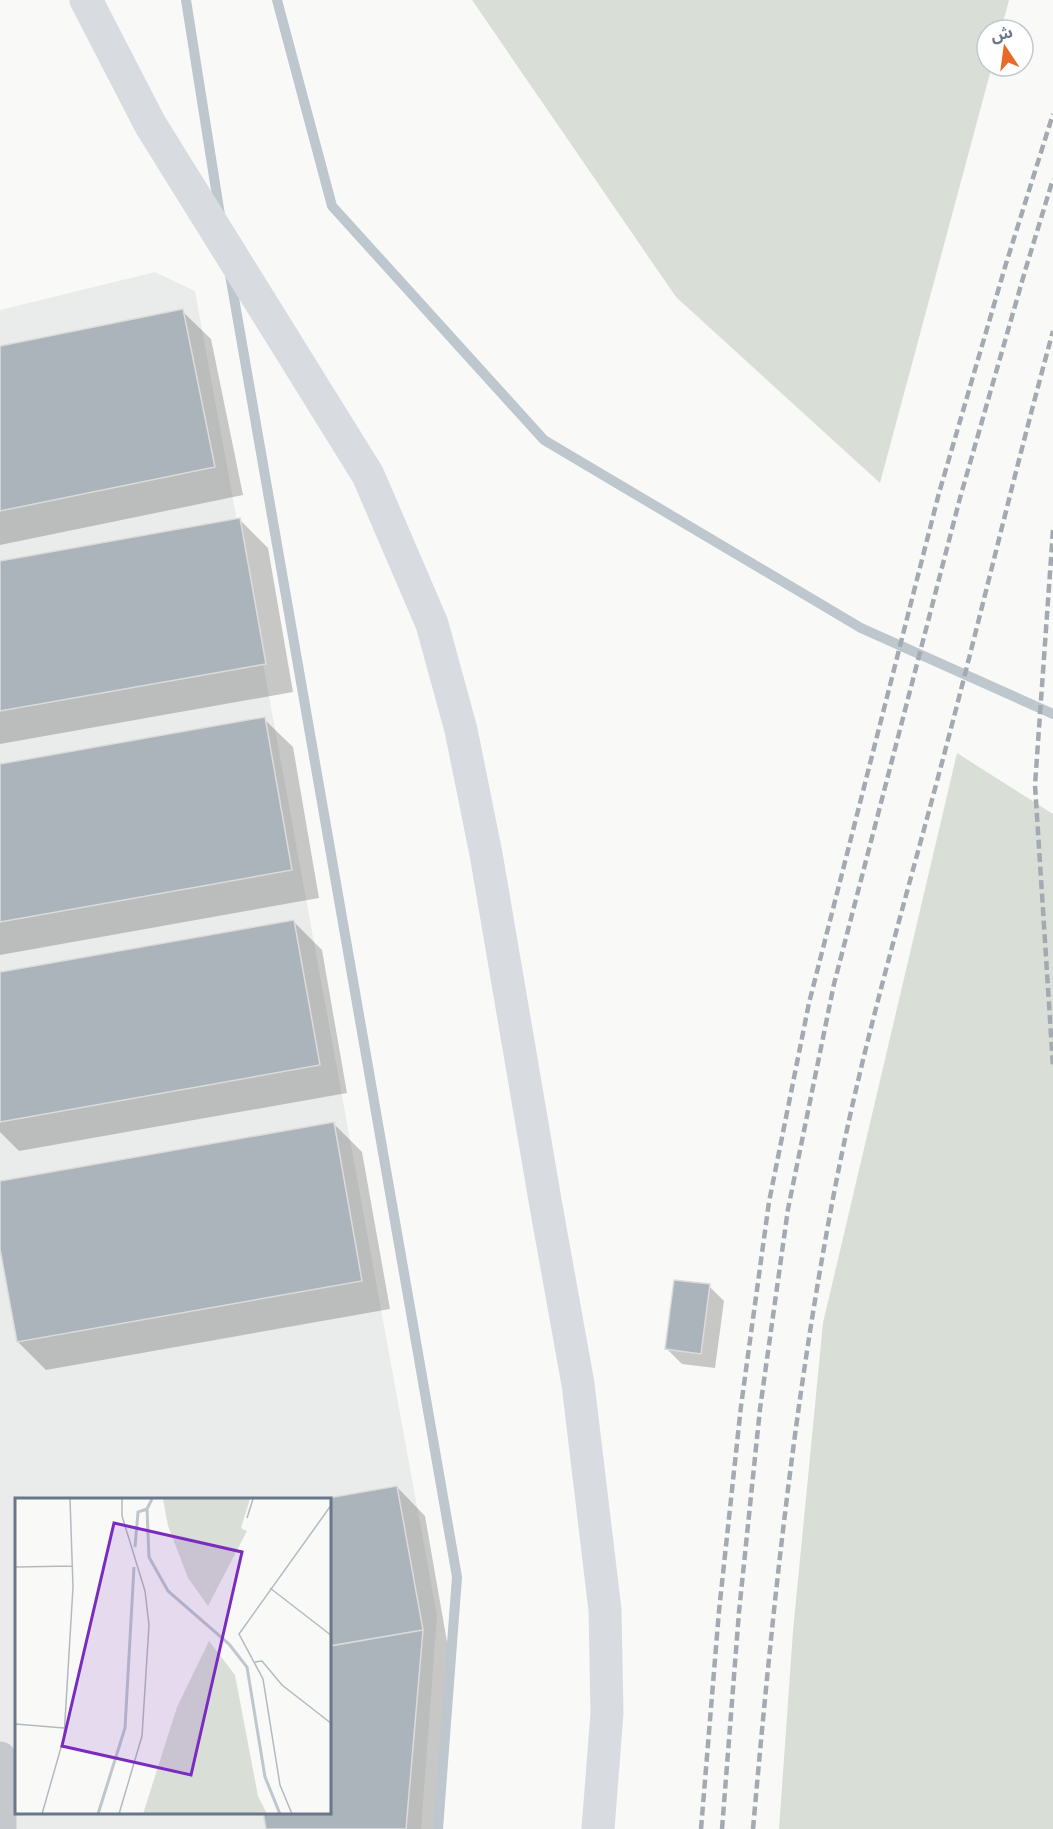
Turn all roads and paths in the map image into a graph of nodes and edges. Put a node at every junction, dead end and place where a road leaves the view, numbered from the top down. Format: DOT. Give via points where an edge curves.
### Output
graph roads {
  1 [pos="86,0"];
  2 [pos="0,1758"];
  3 [pos="0,1829"];
  4 [pos="598,1829"];
  1 -- 4 [label="main road" via="150,124 368,476 432,624 461,730 488,866 578,1384 605,1610 607,1713"];
  2 -- 3 [label="street"];
}
